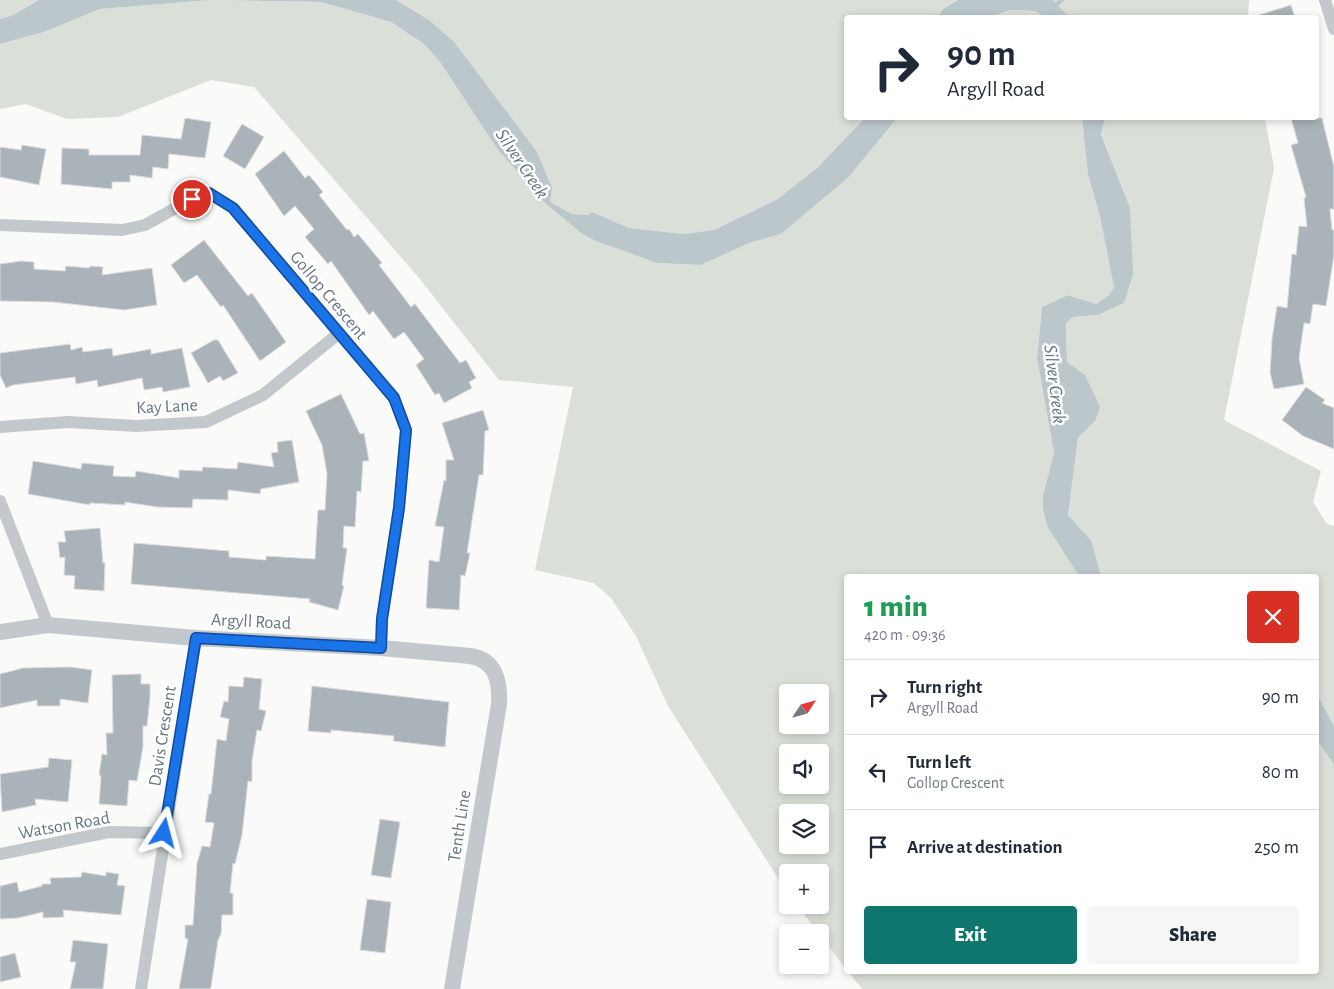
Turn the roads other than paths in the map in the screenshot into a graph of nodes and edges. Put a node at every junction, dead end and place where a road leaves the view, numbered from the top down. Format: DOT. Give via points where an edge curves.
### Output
graph roads {
  1 [pos="1325,0"];
  2 [pos="1334,29"];
  3 [pos="0,225"];
  4 [pos="338,334"];
  5 [pos="0,428"];
  6 [pos="0,501"];
  7 [pos="48,625"];
  8 [pos="0,632"];
  9 [pos="196,638"];
  10 [pos="381,648"];
  11 [pos="495,671"];
  12 [pos="164,833"];
  13 [pos="0,854"];
  14 [pos="141,989"];
  15 [pos="452,989"];
  1 -- 2 [label="street"];
  3 -- 4 [label="street, Gollop Crescent" via="122,230 145,225 209,193 233,208"];
  4 -- 5 [label="street, Kay Lane" via="263,396 206,422 136,426 68,422"];
  4 -- 10 [label="street, Gollop Crescent" via="394,398 406,430"];
  6 -- 7 [label="street"];
  7 -- 8 [label="street, Argyll Road"];
  7 -- 9 [label="street, Argyll Road"];
  9 -- 10 [label="street, Argyll Road"];
  9 -- 12 [label="street, Davis Crescent"];
  10 -- 11 [label="street, Argyll Road" via="481,658"];
  11 -- 15 [label="street, Tenth Line" via="499,682 499,704"];
  12 -- 13 [label="street, Watson Road" via="108,832"];
  12 -- 14 [label="street, Davis Crescent"];
}
